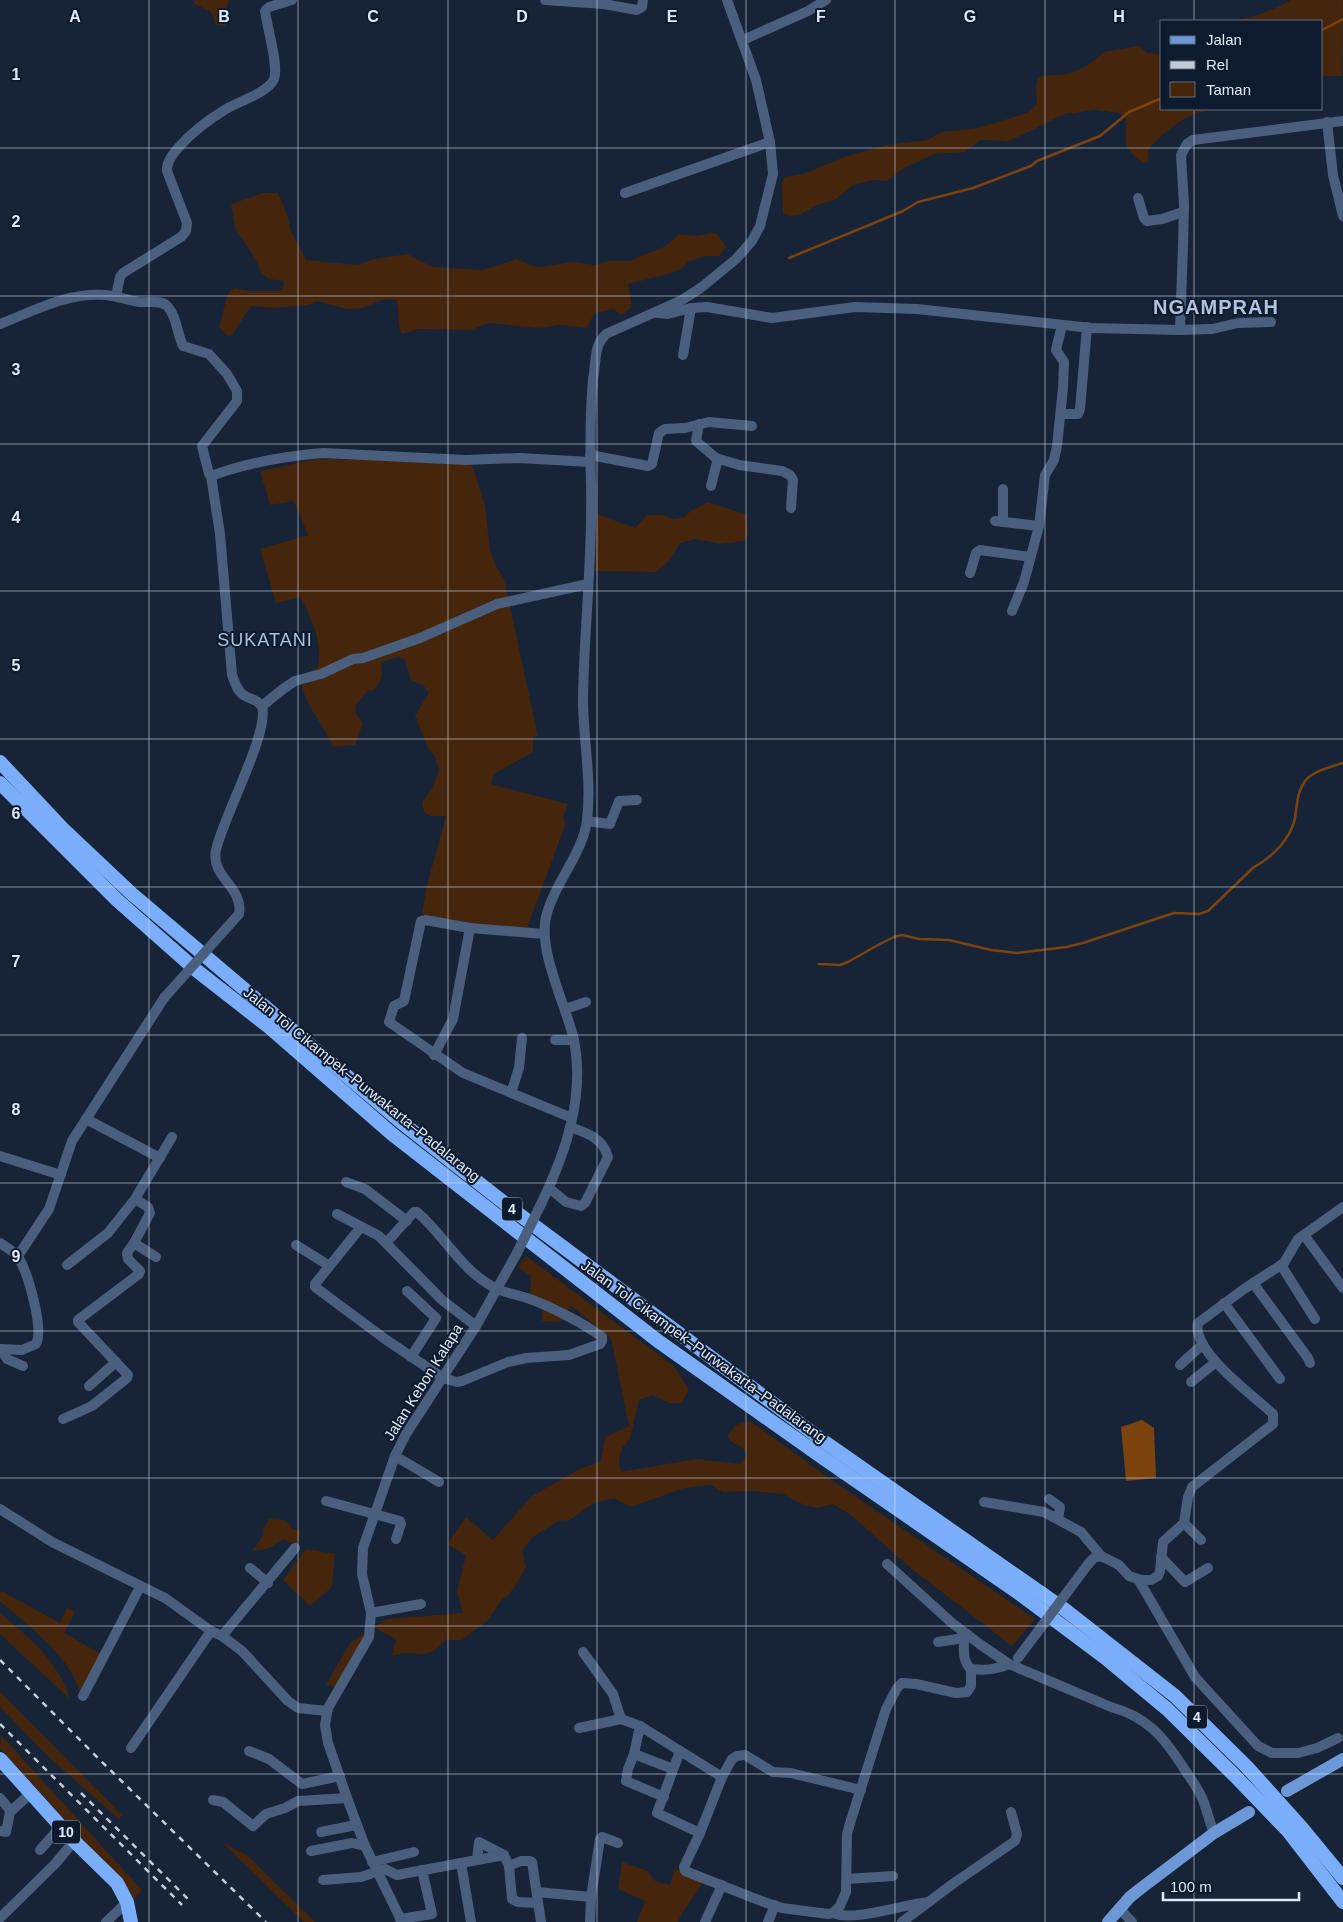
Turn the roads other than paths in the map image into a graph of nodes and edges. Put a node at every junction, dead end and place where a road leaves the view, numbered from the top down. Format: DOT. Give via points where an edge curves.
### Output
graph roads {
  1 [pos="292,0"];
  2 [pos="545,0"];
  3 [pos="644,0"];
  4 [pos="727,0"];
  5 [pos="826,0"];
  6 [pos="743,40"];
  7 [pos="1343,121"];
  8 [pos="1327,122"];
  9 [pos="770,142"];
  10 [pos="625,192"];
  11 [pos="1138,198"];
  12 [pos="1183,212"];
  13 [pos="1343,216"];
  14 [pos="116,296"];
  15 [pos="691,308"];
  16 [pos="655,313"];
  17 [pos="1271,322"];
  18 [pos="0,324"];
  19 [pos="1062,325"];
  20 [pos="1087,327"];
  21 [pos="1180,330"];
  22 [pos="683,355"];
  23 [pos="1061,414"];
  24 [pos="699,424"];
  25 [pos="752,426"];
  26 [pos="590,458"];
  27 [pos="716,458"];
  28 [pos="211,476"];
  29 [pos="711,486"];
  30 [pos="1003,489"];
  31 [pos="791,508"];
  32 [pos="1039,526"];
  33 [pos="1030,557"];
  34 [pos="970,573"];
  35 [pos="588,584"];
  36 [pos="1012,611"];
  37 [pos="262,706"];
  38 [pos="0,762"];
  39 [pos="0,783"];
  40 [pos="637,800"];
  41 [pos="587,821"];
  42 [pos="470,928"];
  43 [pos="544,934"];
  44 [pos="586,1002"];
  45 [pos="565,1009"];
  46 [pos="522,1038"];
  47 [pos="555,1040"];
  48 [pos="574,1040"];
  49 [pos="434,1055"];
  50 [pos="511,1093"];
  51 [pos="86,1119"];
  52 [pos="571,1122"];
  53 [pos="172,1137"];
  54 [pos="0,1156"];
  55 [pos="160,1158"];
  56 [pos="61,1176"];
  57 [pos="346,1182"];
  58 [pos="548,1188"];
  59 [pos="136,1199"];
  60 [pos="1343,1207"];
  61 [pos="337,1214"];
  62 [pos="407,1221"];
  63 [pos="361,1227"];
  64 [pos="1304,1235"];
  65 [pos="0,1243"];
  66 [pos="134,1243"];
  67 [pos="386,1243"];
  68 [pos="296,1246"];
  69 [pos="18,1256"];
  70 [pos="156,1257"];
  71 [pos="67,1265"];
  72 [pos="328,1265"];
  73 [pos="1281,1265"];
  74 [pos="1253,1283"];
  75 [pos="1343,1288"];
  76 [pos="498,1289"];
  77 [pos="407,1291"];
  78 [pos="1224,1303"];
  79 [pos="1316,1319"];
  80 [pos="476,1326"];
  81 [pos="1203,1344"];
  82 [pos="0,1349"];
  83 [pos="411,1356"];
  84 [pos="116,1362"];
  85 [pos="1216,1362"];
  86 [pos="1310,1363"];
  87 [pos="1180,1365"];
  88 [pos="23,1366"];
  89 [pos="443,1378"];
  90 [pos="1280,1379"];
  91 [pos="1191,1382"];
  92 [pos="89,1386"];
  93 [pos="63,1418"];
  94 [pos="395,1456"];
  95 [pos="439,1482"];
  96 [pos="1049,1499"];
  97 [pos="326,1500"];
  98 [pos="984,1502"];
  99 [pos="0,1508"];
  100 [pos="374,1514"];
  101 [pos="1058,1519"];
  102 [pos="1184,1523"];
  103 [pos="396,1539"];
  104 [pos="1201,1540"];
  105 [pos="295,1548"];
  106 [pos="1101,1556"];
  107 [pos="1161,1557"];
  108 [pos="887,1564"];
  109 [pos="250,1568"];
  110 [pos="1208,1568"];
  111 [pos="1138,1579"];
  112 [pos="268,1583"];
  113 [pos="140,1587"];
  114 [pos="420,1604"];
  115 [pos="371,1613"];
  116 [pos="211,1631"];
  117 [pos="222,1636"];
  118 [pos="965,1636"];
  119 [pos="938,1642"];
  120 [pos="583,1652"];
  121 [pos="1014,1662"];
  122 [pos="971,1670"];
  123 [pos="83,1696"];
  124 [pos="327,1712"];
  125 [pos="621,1719"];
  126 [pos="640,1726"];
  127 [pos="579,1728"];
  128 [pos="1338,1738"];
  129 [pos="131,1748"];
  130 [pos="249,1751"];
  131 [pos="680,1751"];
  132 [pos="634,1754"];
  133 [pos="0,1759"];
  134 [pos="1343,1759"];
  135 [pos="673,1769"];
  136 [pos="340,1776"];
  137 [pos="722,1776"];
  138 [pos="861,1790"];
  139 [pos="1287,1791"];
  140 [pos="32,1792"];
  141 [pos="664,1797"];
  142 [pos="0,1798"];
  143 [pos="347,1798"];
  144 [pos="213,1800"];
  145 [pos="10,1812"];
  146 [pos="1011,1812"];
  147 [pos="1249,1812"];
  148 [pos="356,1825"];
  149 [pos="61,1826"];
  150 [pos="0,1831"];
  151 [pos="321,1832"];
  152 [pos="700,1833"];
  153 [pos="1214,1833"];
  154 [pos="74,1841"];
  155 [pos="618,1843"];
  156 [pos="365,1846"];
  157 [pos="40,1850"];
  158 [pos="311,1852"];
  159 [pos="414,1852"];
  160 [pos="504,1855"];
  161 [pos="477,1860"];
  162 [pos="461,1863"];
  163 [pos="509,1866"];
  164 [pos="374,1867"];
  165 [pos="422,1870"];
  166 [pos="893,1876"];
  167 [pos="1343,1878"];
  168 [pos="847,1879"];
  169 [pos="323,1880"];
  170 [pos="722,1885"];
  171 [pos="537,1892"];
  172 [pos="590,1897"];
  173 [pos="127,1902"];
  174 [pos="929,1902"];
  175 [pos="1343,1902"];
  176 [pos="537,1903"];
  177 [pos="15,1904"];
  178 [pos="774,1905"];
  179 [pos="1119,1908"];
  180 [pos="0,1912"];
  181 [pos="830,1917"];
  182 [pos="0,1918"];
  183 [pos="401,1920"];
  184 [pos="106,1922"];
  185 [pos="131,1922"];
  186 [pos="471,1922"];
  187 [pos="542,1922"];
  188 [pos="590,1922"];
  189 [pos="705,1922"];
  190 [pos="768,1922"];
  191 [pos="902,1922"];
  192 [pos="1108,1922"];
  193 [pos="1132,1922"];
  1 -- 14 [label="street" via="265,11 275,67 271,83 197,128 168,162 167,171 187,223 186,231 123,273"];
  2 -- 3 [label="street" via="637,10"];
  4 -- 6 [label="street"];
  5 -- 6 [label="street"];
  6 -- 9 [label="street"];
  7 -- 8 [label="street"];
  8 -- 12 [label="street" via="1193,140 1186,144 1181,155"];
  8 -- 13 [label="street" via="1333,175"];
  9 -- 10 [label="street"];
  9 -- 16 [label="street" via="771,185 760,226 752,241 718,275 682,300"];
  11 -- 12 [label="street" via="1147,221"];
  12 -- 21 [label="street"];
  14 -- 18 [label="street" via="88,295 58,301"];
  14 -- 28 [label="street" via="167,306 184,346 209,354 237,391 236,401 203,443"];
  15 -- 16 [label="street" via="668,314"];
  15 -- 19 [label="street" via="714,307 772,318 855,308 917,310"];
  15 -- 22 [label="street"];
  16 -- 26 [label="street" via="606,334 598,344 591,401"];
  17 -- 21 [label="street"];
  19 -- 20 [label="street"];
  19 -- 23 [label="street" via="1056,350 1064,362"];
  20 -- 21 [label="street"];
  20 -- 23 [label="street" via="1080,409 1076,415"];
  23 -- 32 [label="street" via="1054,460 1043,481"];
  24 -- 25 [label="street"];
  24 -- 26 [label="street" via="665,429 659,433 654,460 648,466"];
  24 -- 27 [label="street" via="696,441"];
  26 -- 28 [label="street" via="466,460 323,453 230,469"];
  26 -- 35 [label="street" via="592,514"];
  27 -- 29 [label="street"];
  27 -- 31 [label="street" via="790,474 793,480"];
  28 -- 37 [label="street" via="220,534 232,675 240,692"];
  30 -- 32 [label="street" via="999,522"];
  32 -- 33 [label="street"];
  33 -- 34 [label="street" via="980,550"];
  33 -- 36 [label="street"];
  35 -- 37 [label="street" via="497,604 420,638 295,681"];
  35 -- 41 [label="street" via="583,703"];
  37 -- 51 [label="street, bridge" via="261,727 219,836 214,858 216,866 240,900 239,914 164,998"];
  38 -- 167 [label="highway, Jalan Tol Cikampek–Purwakarta–Padalarang / 4" via="62,828 132,894 401,1122 512,1209 810,1431 1064,1609 1175,1696 1253,1774"];
  39 -- 175 [label="highway, Jalan Tol Cikampek–Purwakarta–Padalarang / 4" via="117,900 392,1134 658,1341 1020,1594 1116,1666 1167,1709 1288,1831"];
  40 -- 41 [label="street" via="619,800 610,824"];
  41 -- 43 [label="street" via="579,846 548,908"];
  42 -- 43 [label="street"];
  42 -- 49 [label="street" via="453,1019"];
  42 -- 49 [label="street" via="421,922 404,1001 394,1006 389,1019 390,1024"];
  43 -- 45 [label="street, Jalan Kebon Kalapa"];
  44 -- 45 [label="street"];
  45 -- 48 [label="street, Jalan Kebon Kalapa"];
  46 -- 50 [label="street"];
  47 -- 48 [label="street"];
  48 -- 52 [label="street, Jalan Kebon Kalapa" via="577,1083"];
  49 -- 50 [label="street" via="463,1073"];
  50 -- 52 [label="street"];
  51 -- 55 [label="street"];
  51 -- 56 [label="street" via="72,1142"];
  52 -- 58 [label="street, Jalan Kebon Kalapa" via="564,1152"];
  52 -- 58 [label="street" via="596,1136 608,1158 581,1206 566,1202"];
  53 -- 55 [label="street"];
  54 -- 56 [label="street"];
  55 -- 59 [label="street"];
  56 -- 69 [label="street" via="49,1209"];
  57 -- 62 [label="street" via="365,1189"];
  58 -- 76 [label="street, Jalan Kebon Kalapa, bridge"];
  59 -- 66 [label="street" via="148,1207 150,1213"];
  59 -- 71 [label="street" via="108,1233"];
  60 -- 64 [label="street"];
  61 -- 63 [label="street"];
  62 -- 67 [label="street"];
  62 -- 76 [label="street" via="414,1212 418,1212 466,1268"];
  63 -- 67 [label="street"];
  63 -- 72 [label="street"];
  64 -- 73 [label="street" via="1294,1243"];
  64 -- 75 [label="street"];
  65 -- 69 [label="street"];
  66 -- 70 [label="street"];
  66 -- 84 [label="street" via="127,1257 140,1274 78,1320"];
  67 -- 80 [label="street" via="442,1300"];
  68 -- 72 [label="street"];
  69 -- 82 [label="street" via="32,1293 38,1341 22,1350"];
  72 -- 83 [label="street" via="315,1284 316,1290"];
  73 -- 74 [label="street"];
  73 -- 79 [label="street"];
  74 -- 78 [label="street"];
  74 -- 86 [label="street"];
  76 -- 80 [label="street, Jalan Kebon Kalapa"];
  76 -- 89 [label="street" via="529,1298 596,1332 602,1341 569,1355 508,1362 462,1381"];
  77 -- 83 [label="street" via="436,1318"];
  78 -- 81 [label="street" via="1198,1323"];
  78 -- 90 [label="street"];
  80 -- 89 [label="street, Jalan Kebon Kalapa"];
  81 -- 85 [label="street"];
  81 -- 87 [label="street"];
  82 -- 88 [label="street" via="7,1359"];
  83 -- 89 [label="street"];
  84 -- 92 [label="street"];
  84 -- 93 [label="street" via="128,1372 127,1378 92,1406"];
  85 -- 91 [label="street"];
  85 -- 102 [label="street" via="1273,1414 1273,1422 1196,1483 1188,1497"];
  89 -- 94 [label="street, Jalan Kebon Kalapa"];
  94 -- 95 [label="street"];
  94 -- 100 [label="street, Jalan Kebon Kalapa"];
  96 -- 101 [label="street" via="1060,1507"];
  97 -- 100 [label="street"];
  98 -- 101 [label="street" via="1044,1512"];
  99 -- 113 [label="street" via="52,1542"];
  100 -- 103 [label="street" via="401,1522"];
  100 -- 115 [label="street, Jalan Kebon Kalapa" via="362,1556 362,1574"];
  101 -- 106 [label="street" via="1081,1532"];
  102 -- 104 [label="street"];
  102 -- 107 [label="street" via="1163,1542"];
  105 -- 112 [label="street"];
  106 -- 111 [label="street"];
  106 -- 121 [label="street, bridge" via="1089,1563"];
  107 -- 110 [label="street" via="1185,1582"];
  107 -- 111 [label="street" via="1158,1576 1151,1580"];
  108 -- 118 [label="street"];
  109 -- 112 [label="street"];
  111 -- 128 [label="street" via="1194,1677 1258,1746 1272,1753 1298,1753"];
  112 -- 117 [label="street"];
  113 -- 116 [label="street" via="165,1598"];
  113 -- 123 [label="street"];
  114 -- 115 [label="street"];
  115 -- 124 [label="street, Jalan Kebon Kalapa" via="369,1636"];
  116 -- 117 [label="street"];
  116 -- 129 [label="street"];
  117 -- 124 [label="street" via="242,1651 288,1701 298,1708"];
  118 -- 119 [label="street"];
  118 -- 121 [label="street"];
  118 -- 122 [label="street" via="966,1664"];
  120 -- 125 [label="street" via="613,1694"];
  121 -- 122 [label="street" via="996,1669"];
  121 -- 153 [label="street" via="1124,1710 1159,1734 1195,1785"];
  122 -- 138 [label="street" via="967,1692 899,1684 886,1709"];
  124 -- 136 [label="street, Jalan Kebon Kalapa" via="328,1743"];
  125 -- 126 [label="street"];
  125 -- 127 [label="street"];
  126 -- 131 [label="street"];
  126 -- 132 [label="street"];
  130 -- 136 [label="street" via="269,1759 301,1784"];
  131 -- 135 [label="street"];
  131 -- 137 [label="street"];
  132 -- 135 [label="street"];
  132 -- 141 [label="street" via="626,1781"];
  133 -- 140 [label="highway, 10"];
  134 -- 139 [label="main road"];
  135 -- 141 [label="street"];
  136 -- 143 [label="street, Jalan Kebon Kalapa"];
  137 -- 138 [label="street" via="732,1759 746,1755 773,1772 791,1773"];
  137 -- 152 [label="street"];
  138 -- 168 [label="street" via="847,1834"];
  140 -- 145 [label="street"];
  140 -- 149 [label="highway, 10"];
  141 -- 152 [label="street" via="657,1813"];
  142 -- 145 [label="street"];
  143 -- 144 [label="street" via="298,1801 266,1814 253,1826 223,1802"];
  143 -- 148 [label="street, Jalan Kebon Kalapa"];
  145 -- 150 [label="street" via="6,1832"];
  146 -- 174 [label="street" via="1017,1834 1015,1841"];
  147 -- 153 [label="main road"];
  148 -- 151 [label="street"];
  148 -- 156 [label="street, Jalan Kebon Kalapa"];
  149 -- 154 [label="highway, 10"];
  149 -- 157 [label="street"];
  152 -- 170 [label="street" via="685,1871"];
  153 -- 179 [label="main road"];
  154 -- 173 [label="highway, 10" via="117,1883"];
  154 -- 177 [label="street"];
  155 -- 172 [label="street" via="600,1839"];
  156 -- 158 [label="street" via="352,1843"];
  156 -- 164 [label="street, Jalan Kebon Kalapa"];
  159 -- 164 [label="street"];
  160 -- 161 [label="street"];
  160 -- 161 [label="street" via="479,1842"];
  160 -- 163 [label="street"];
  161 -- 162 [label="street"];
  162 -- 165 [label="street"];
  162 -- 186 [label="street"];
  163 -- 171 [label="street" via="521,1861 532,1862"];
  163 -- 176 [label="street" via="512,1899"];
  164 -- 165 [label="street" via="396,1875"];
  164 -- 169 [label="street" via="361,1877"];
  164 -- 183 [label="street, Jalan Kebon Kalapa"];
  165 -- 183 [label="street" via="432,1914"];
  166 -- 168 [label="street"];
  168 -- 181 [label="street" via="840,1906"];
  170 -- 178 [label="street"];
  170 -- 189 [label="street"];
  171 -- 172 [label="street"];
  171 -- 176 [label="street"];
  172 -- 188 [label="street"];
  173 -- 184 [label="street"];
  173 -- 185 [label="highway, 10"];
  174 -- 181 [label="street" via="870,1914"];
  174 -- 191 [label="street"];
  176 -- 187 [label="street"];
  177 -- 180 [label="street"];
  177 -- 182 [label="street"];
  178 -- 181 [label="street"];
  178 -- 190 [label="street"];
  179 -- 192 [label="main road"];
  179 -- 193 [label="street"];
}
